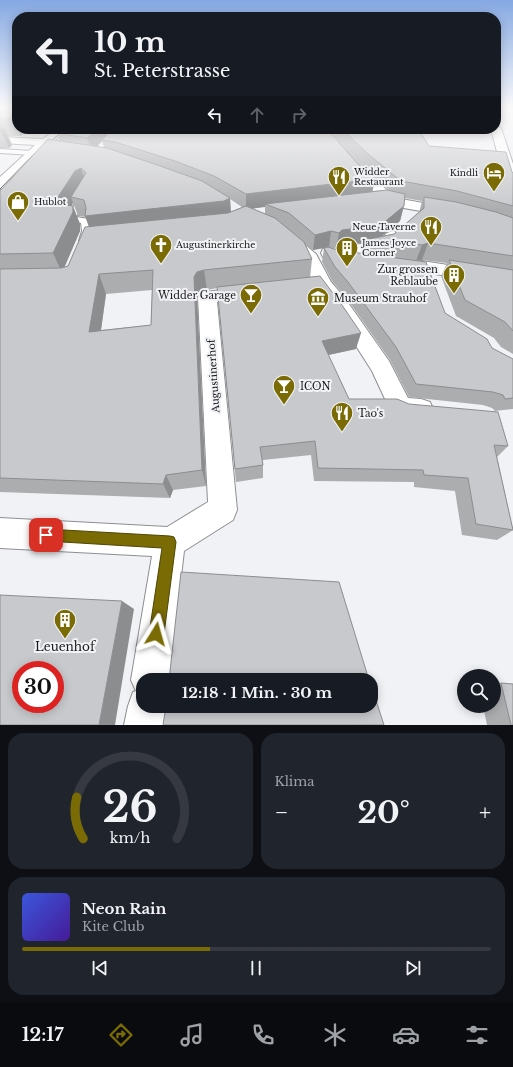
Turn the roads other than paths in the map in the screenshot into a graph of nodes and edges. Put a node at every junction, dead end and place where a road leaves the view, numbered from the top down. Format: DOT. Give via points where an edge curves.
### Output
graph roads {
  1 [pos="9,142"];
  2 [pos="46,142"];
  3 [pos="331,142"];
  4 [pos="500,142"];
  5 [pos="38,148"];
  6 [pos="0,151"];
  7 [pos="56,151"];
  8 [pos="0,185"];
  9 [pos="513,186"];
  10 [pos="87,190"];
  11 [pos="408,216"];
  12 [pos="464,216"];
  13 [pos="281,233"];
  14 [pos="92,240"];
  15 [pos="382,246"];
  16 [pos="329,253"];
  17 [pos="79,258"];
  18 [pos="310,258"];
  19 [pos="425,267"];
  20 [pos="513,281"];
  21 [pos="323,284"];
  22 [pos="300,287"];
  23 [pos="435,288"];
  24 [pos="269,290"];
  25 [pos="438,411"];
  26 [pos="0,533"];
  27 [pos="170,542"];
  28 [pos="151,673"];
  29 [pos="146,713"];
  30 [pos="144,725"];
  1 -- 5 [label="street"];
  2 -- 5 [label="street"];
  3 -- 11 [label="street" via="383,200"];
  4 -- 9 [label="street"];
  5 -- 6 [label="lane"];
  5 -- 7 [label="street"];
  5 -- 8 [label="street"];
  10 -- 14 [label="lane" via="70,219 86,221 87,231"];
  11 -- 12 [label="street"];
  11 -- 15 [label="street"];
  13 -- 18 [label="street"];
  14 -- 17 [label="street"];
  15 -- 16 [label="street"];
  15 -- 19 [label="street"];
  16 -- 18 [label="street"];
  16 -- 19 [label="street" via="335,257 423,269"];
  18 -- 21 [label="street"];
  19 -- 20 [label="street"];
  19 -- 23 [label="street"];
  21 -- 22 [label="street"];
  21 -- 25 [label="street" via="381,368 401,407"];
  24 -- 27 [label="street, Augustinerhof" via="207,296 223,510"];
  26 -- 27 [label="street"];
  27 -- 28 [label="street"];
  29 -- 30 [label="street"];
}
